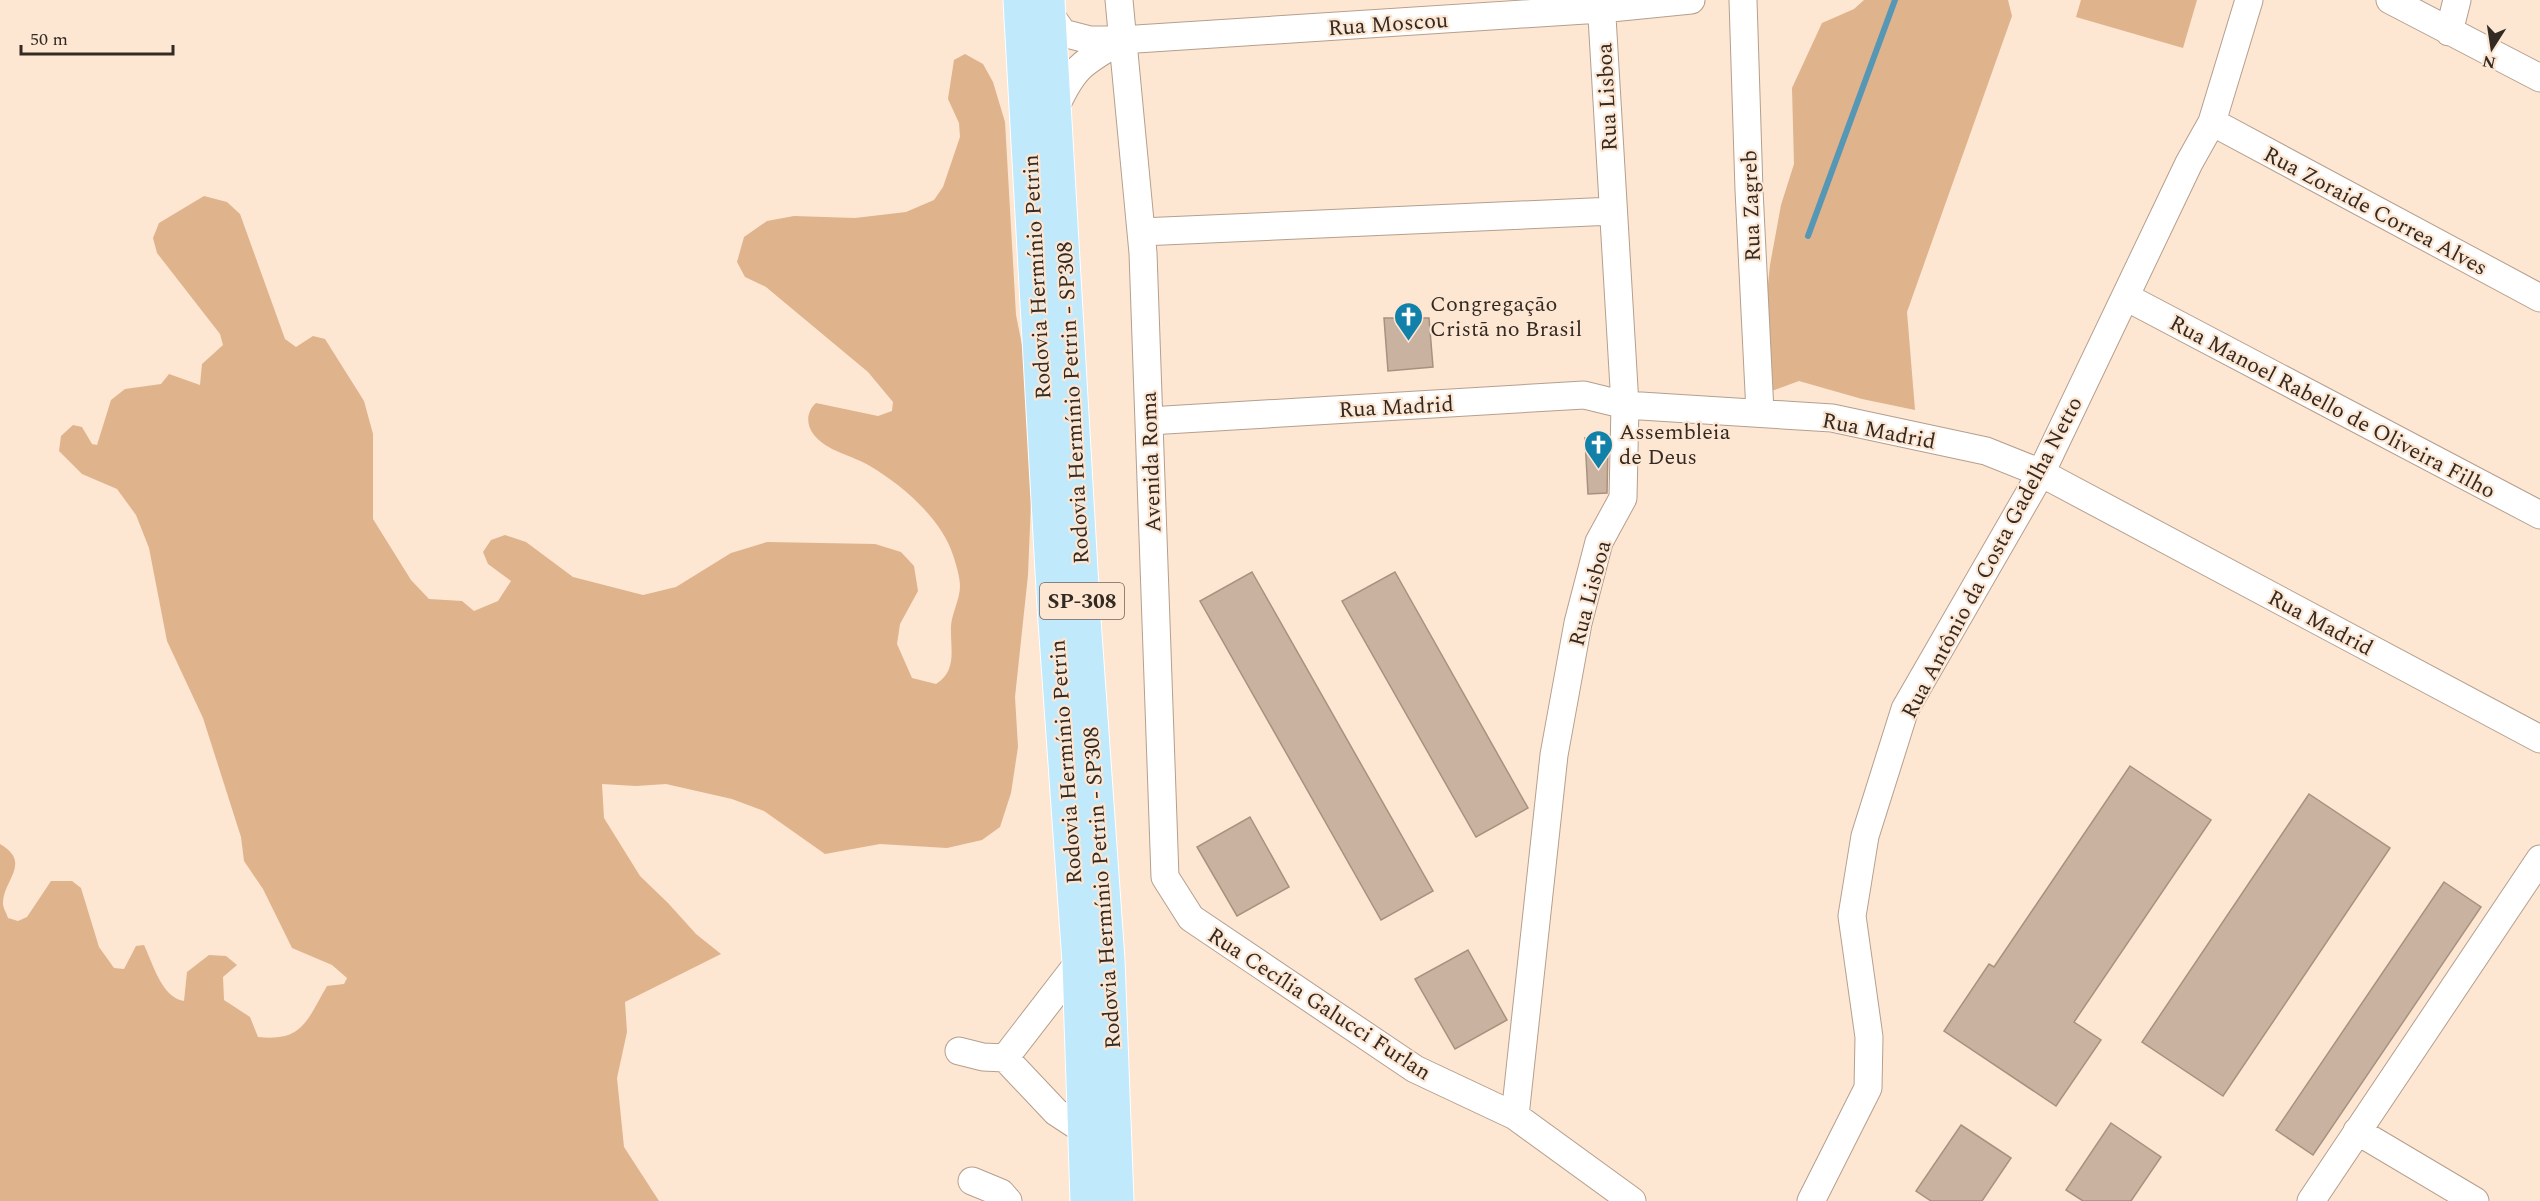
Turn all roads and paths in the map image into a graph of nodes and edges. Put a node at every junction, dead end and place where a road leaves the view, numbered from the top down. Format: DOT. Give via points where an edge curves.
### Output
graph roads {
  1 [pos="1020,0"];
  2 [pos="1119,0"];
  3 [pos="1691,0"];
  4 [pos="1743,0"];
  5 [pos="2249,0"];
  6 [pos="2390,0"];
  7 [pos="2457,0"];
  8 [pos="1601,4"];
  9 [pos="1049,6"];
  10 [pos="2448,32"];
  11 [pos="1121,40"];
  12 [pos="2540,78"];
  13 [pos="1056,106"];
  14 [pos="2212,122"];
  15 [pos="1613,211"];
  16 [pos="1141,232"];
  17 [pos="2126,297"];
  18 [pos="2540,298"];
  19 [pos="1625,405"];
  20 [pos="1760,412"];
  21 [pos="1149,421"];
  22 [pos="2041,473"];
  23 [pos="2540,515"];
  24 [pos="2540,739"];
  25 [pos="2540,859"];
  26 [pos="1191,918"];
  27 [pos="1079,962"];
  28 [pos="959,1051"];
  29 [pos="1005,1058"];
  30 [pos="1515,1116"];
  31 [pos="2357,1131"];
  32 [pos="1095,1136"];
  33 [pos="972,1181"];
  34 [pos="1008,1201"];
  35 [pos="1079,1201"];
  36 [pos="1087,1201"];
  37 [pos="1117,1201"];
  38 [pos="1127,1201"];
  39 [pos="1632,1201"];
  40 [pos="1811,1201"];
  41 [pos="2311,1201"];
  42 [pos="2475,1201"];
  1 -- 27 [label="main road, Rodovia Hermínio Petrin / SP-308" via="1054,607"];
  2 -- 11 [label="street, Avenida Roma"];
  3 -- 8 [label="street, Rua Moscou"];
  4 -- 20 [label="street, Rua Zagreb"];
  5 -- 14 [label="street, Rua Antônio da Costa Gadelha Netto"];
  6 -- 10 [label="street"];
  7 -- 10 [label="street"];
  8 -- 11 [label="street, Rua Moscou"];
  8 -- 15 [label="street, Rua Lisboa"];
  9 -- 11 [label="street, Rua Moscou" via="1063,33 1090,40"];
  9 -- 13 [label="main road, Rodovia Hermínio Petrin - SP308 / SP-308"];
  10 -- 12 [label="street"];
  11 -- 13 [label="street" via="1085,62 1069,78"];
  11 -- 16 [label="street, Avenida Roma"];
  13 -- 32 [label="main road, Rodovia Hermínio Petrin - SP308 / SP-308" via="1082,593 1107,948"];
  14 -- 17 [label="street, Rua Antônio da Costa Gadelha Netto"];
  14 -- 18 [label="street, Rua Zoraide Correa Alves"];
  15 -- 16 [label="street"];
  15 -- 19 [label="street, Rua Lisboa"];
  16 -- 21 [label="street, Avenida Roma"];
  17 -- 22 [label="street, Rua Antônio da Costa Gadelha Netto"];
  17 -- 23 [label="street, Rua Manoel Rabello de Oliveira Filho"];
  19 -- 20 [label="street, Rua Madrid"];
  19 -- 21 [label="street, Rua Madrid" via="1584,395"];
  19 -- 30 [label="street, Rua Lisboa" via="1623,498 1599,542 1578,623 1554,755"];
  20 -- 22 [label="street, Rua Madrid" via="1832,418 1975,449"];
  21 -- 26 [label="street, Avenida Roma" via="1165,877"];
  22 -- 24 [label="street, Rua Madrid"];
  22 -- 40 [label="street, Rua Antônio da Costa Gadelha Netto" via="1905,709 1865,836 1852,916 1869,1037 1868,1088"];
  25 -- 31 [label="street"];
  26 -- 30 [label="street, Rua Cecília Galucci Furlan" via="1415,1069"];
  27 -- 29 [label="street"];
  27 -- 32 [label="main road, Rodovia Hermínio Petrin / SP-308"];
  28 -- 29 [label="street"];
  29 -- 32 [label="street" via="1056,1112"];
  30 -- 39 [label="street, Rua Cecília Galucci Furlan"];
  31 -- 41 [label="street"];
  31 -- 42 [label="street"];
  32 -- 35 [label="main road"];
  32 -- 36 [label="main road, Rodovia Hermínio Petrin / SP-308"];
  32 -- 37 [label="main road, Rodovia Hermínio Petrin - SP308 / SP-308"];
  32 -- 38 [label="main road"];
  33 -- 34 [label="street" via="1001,1192"];
}
